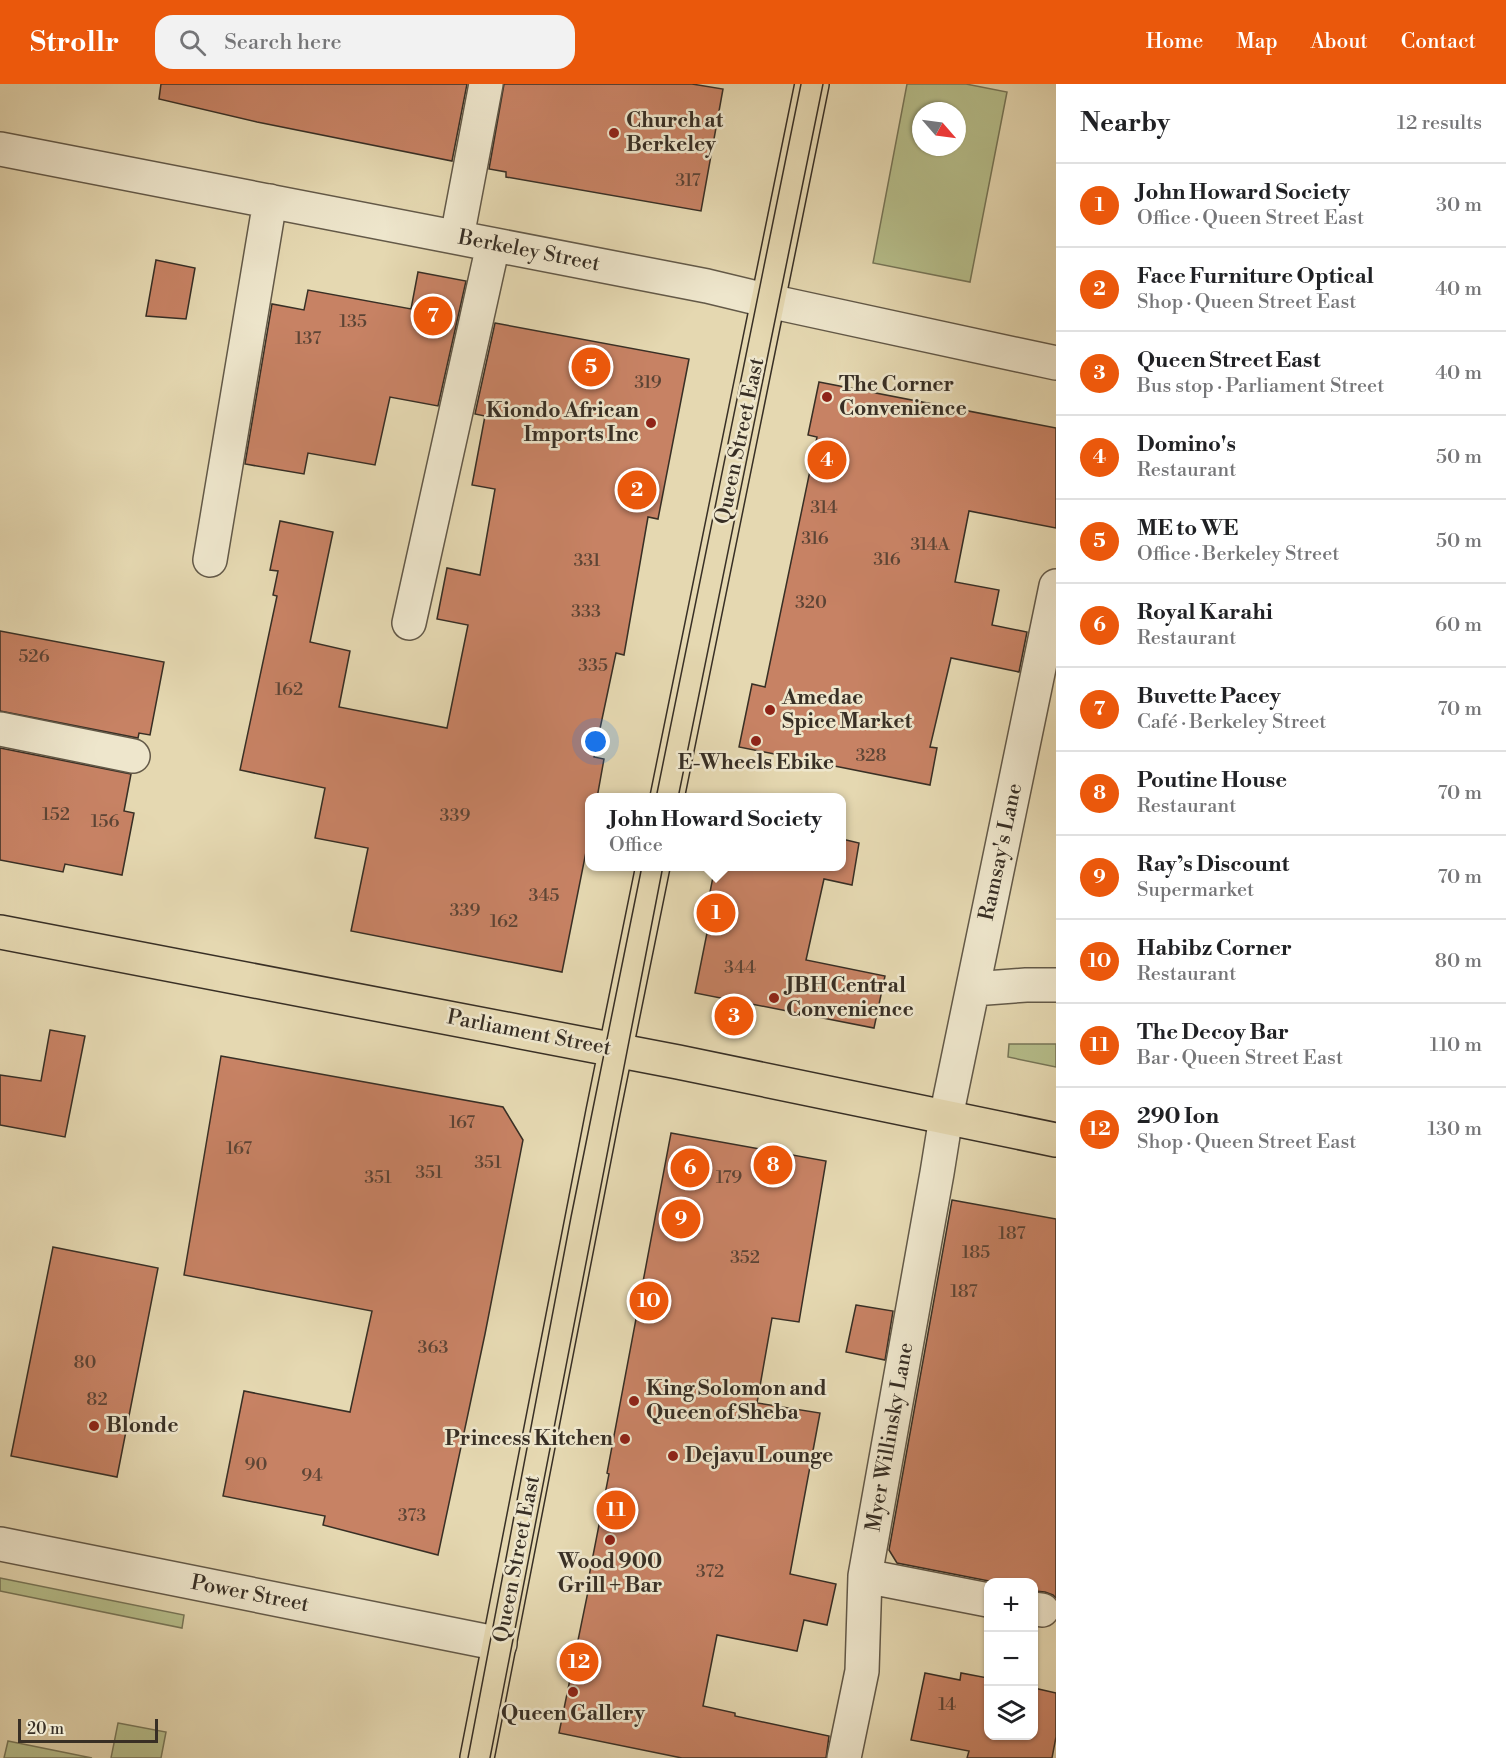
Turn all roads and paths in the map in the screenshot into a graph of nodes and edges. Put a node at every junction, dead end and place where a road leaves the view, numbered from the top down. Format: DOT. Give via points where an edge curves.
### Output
graph roads {
  1 [pos="486,84"];
  2 [pos="812,84"];
  3 [pos="0,149"];
  4 [pos="270,201"];
  5 [pos="457,237"];
  6 [pos="493,245"];
  7 [pos="769,301"];
  8 [pos="1056,363"];
  9 [pos="210,560"];
  10 [pos="1056,586"];
  11 [pos="409,623"];
  12 [pos="0,729"];
  13 [pos="133,756"];
  14 [pos="668,793"];
  15 [pos="652,871"];
  16 [pos="0,932"];
  17 [pos="1056,985"];
  18 [pos="973,989"];
  19 [pos="616,1050"];
  20 [pos="946,1117"];
  21 [pos="1056,1140"];
  22 [pos="0,1544"];
  23 [pos="865,1576"];
  24 [pos="984,1599"];
  25 [pos="500,1644"];
  26 [pos="480,1757"];
  27 [pos="844,1758"];
  1 -- 5 [label="street"];
  2 -- 7 [label="main road, Queen Street East"];
  3 -- 4 [label="street, Berkeley Street"];
  4 -- 5 [label="street, Berkeley Street"];
  4 -- 9 [label="street"];
  5 -- 6 [label="street, Berkeley Street"];
  6 -- 7 [label="street, Berkeley Street"];
  6 -- 11 [label="street"];
  7 -- 8 [label="street, Berkeley Street"];
  7 -- 14 [label="main road, Queen Street East"];
  10 -- 18 [label="street, Ramsay's Lane"];
  12 -- 13 [label="street"];
  15 -- 19 [label="main road, Queen Street East"];
  16 -- 19 [label="main road, Parliament Street"];
  17 -- 18 [label="street"];
  18 -- 20 [label="street, Ramsay's Lane"];
  19 -- 20 [label="main road, Parliament Street"];
  19 -- 25 [label="main road, Queen Street East"];
  20 -- 21 [label="main road, Parliament Street"];
  20 -- 23 [label="street, Myer Willinsky Lane"];
  22 -- 25 [label="street, Power Street"];
  23 -- 24 [label="street"];
  23 -- 27 [label="street, Myer Willinsky Lane" via="862,1671"];
  25 -- 26 [label="main road, Queen Street East"];
}
